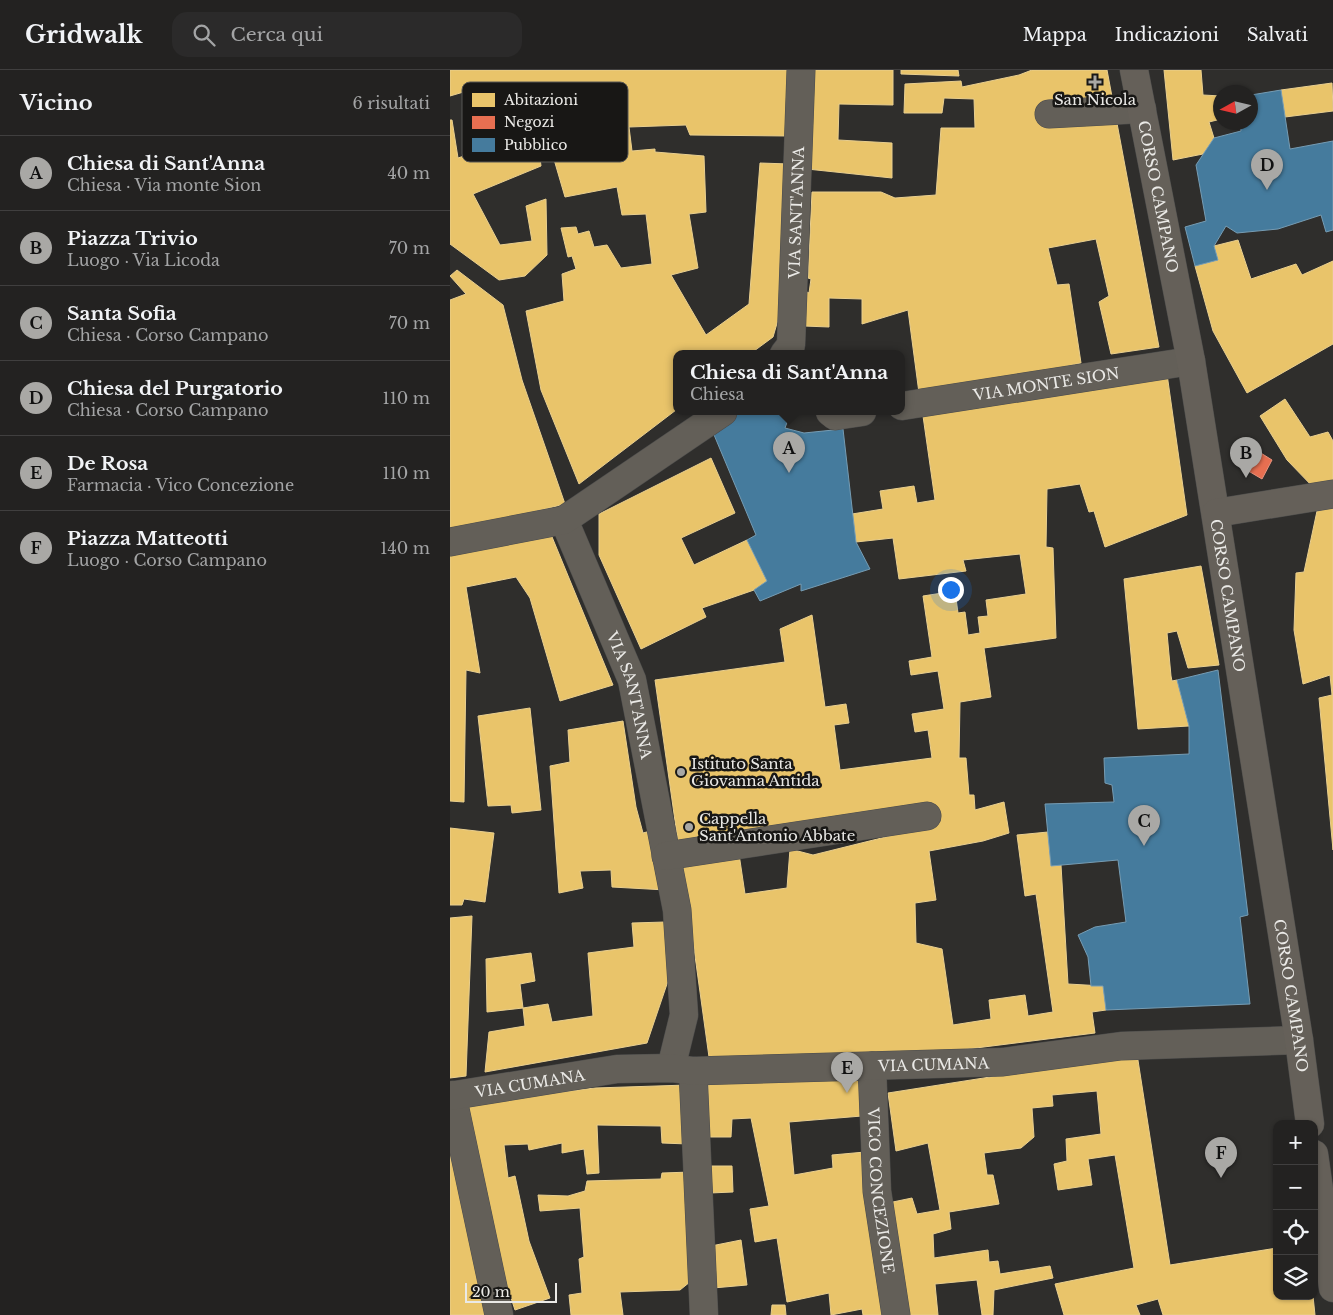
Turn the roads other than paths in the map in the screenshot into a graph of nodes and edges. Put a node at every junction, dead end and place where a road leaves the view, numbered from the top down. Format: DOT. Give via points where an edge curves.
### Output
graph roads {
  1 [pos="801,70"];
  2 [pos="1134,70"];
  3 [pos="1142,110"];
  4 [pos="1049,114"];
  5 [pos="787,350"];
  6 [pos="1192,362"];
  7 [pos="905,406"];
  8 [pos="719,415"];
  9 [pos="1321,496"];
  10 [pos="1216,512"];
  11 [pos="564,520"];
  12 [pos="450,542"];
  13 [pos="927,816"];
  14 [pos="666,856"];
  15 [pos="1299,1040"];
  16 [pos="872,1066"];
  17 [pos="682,1069"];
  18 [pos="451,1095"];
  19 [pos="1309,1120"];
  20 [pos="1316,1165"];
  21 [pos="1333,1288"];
  22 [pos="499,1315"];
  23 [pos="704,1315"];
  24 [pos="896,1315"];
  1 -- 5 [label="street, VIA SANT'ANNA" via="791,344"];
  2 -- 3 [label="main road, CORSO CAMPANO"];
  3 -- 4 [label="street"];
  3 -- 6 [label="main road, CORSO CAMPANO"];
  6 -- 7 [label="street, VIA MONTE SION"];
  6 -- 10 [label="main road, CORSO CAMPANO"];
  8 -- 11 [label="street"];
  9 -- 10 [label="main road"];
  10 -- 15 [label="main road, CORSO CAMPANO"];
  11 -- 12 [label="street"];
  11 -- 14 [label="street, VIA SANT'ANNA" via="632,680"];
  13 -- 14 [label="street"];
  14 -- 17 [label="street, VIA SANT'ANNA" via="677,910 684,1015"];
  15 -- 16 [label="street, VIA CUMANA" via="1121,1046 1003,1062"];
  15 -- 19 [label="main road, CORSO CAMPANO"];
  16 -- 17 [label="street, VIA CUMANA"];
  16 -- 24 [label="street, VICO CONCEZIONE" via="877,1191"];
  17 -- 18 [label="street, VIA CUMANA" via="617,1069"];
  17 -- 23 [label="street, VIA SANT'ANNA"];
  18 -- 22 [label="street"];
  20 -- 21 [label="main road"];
}
